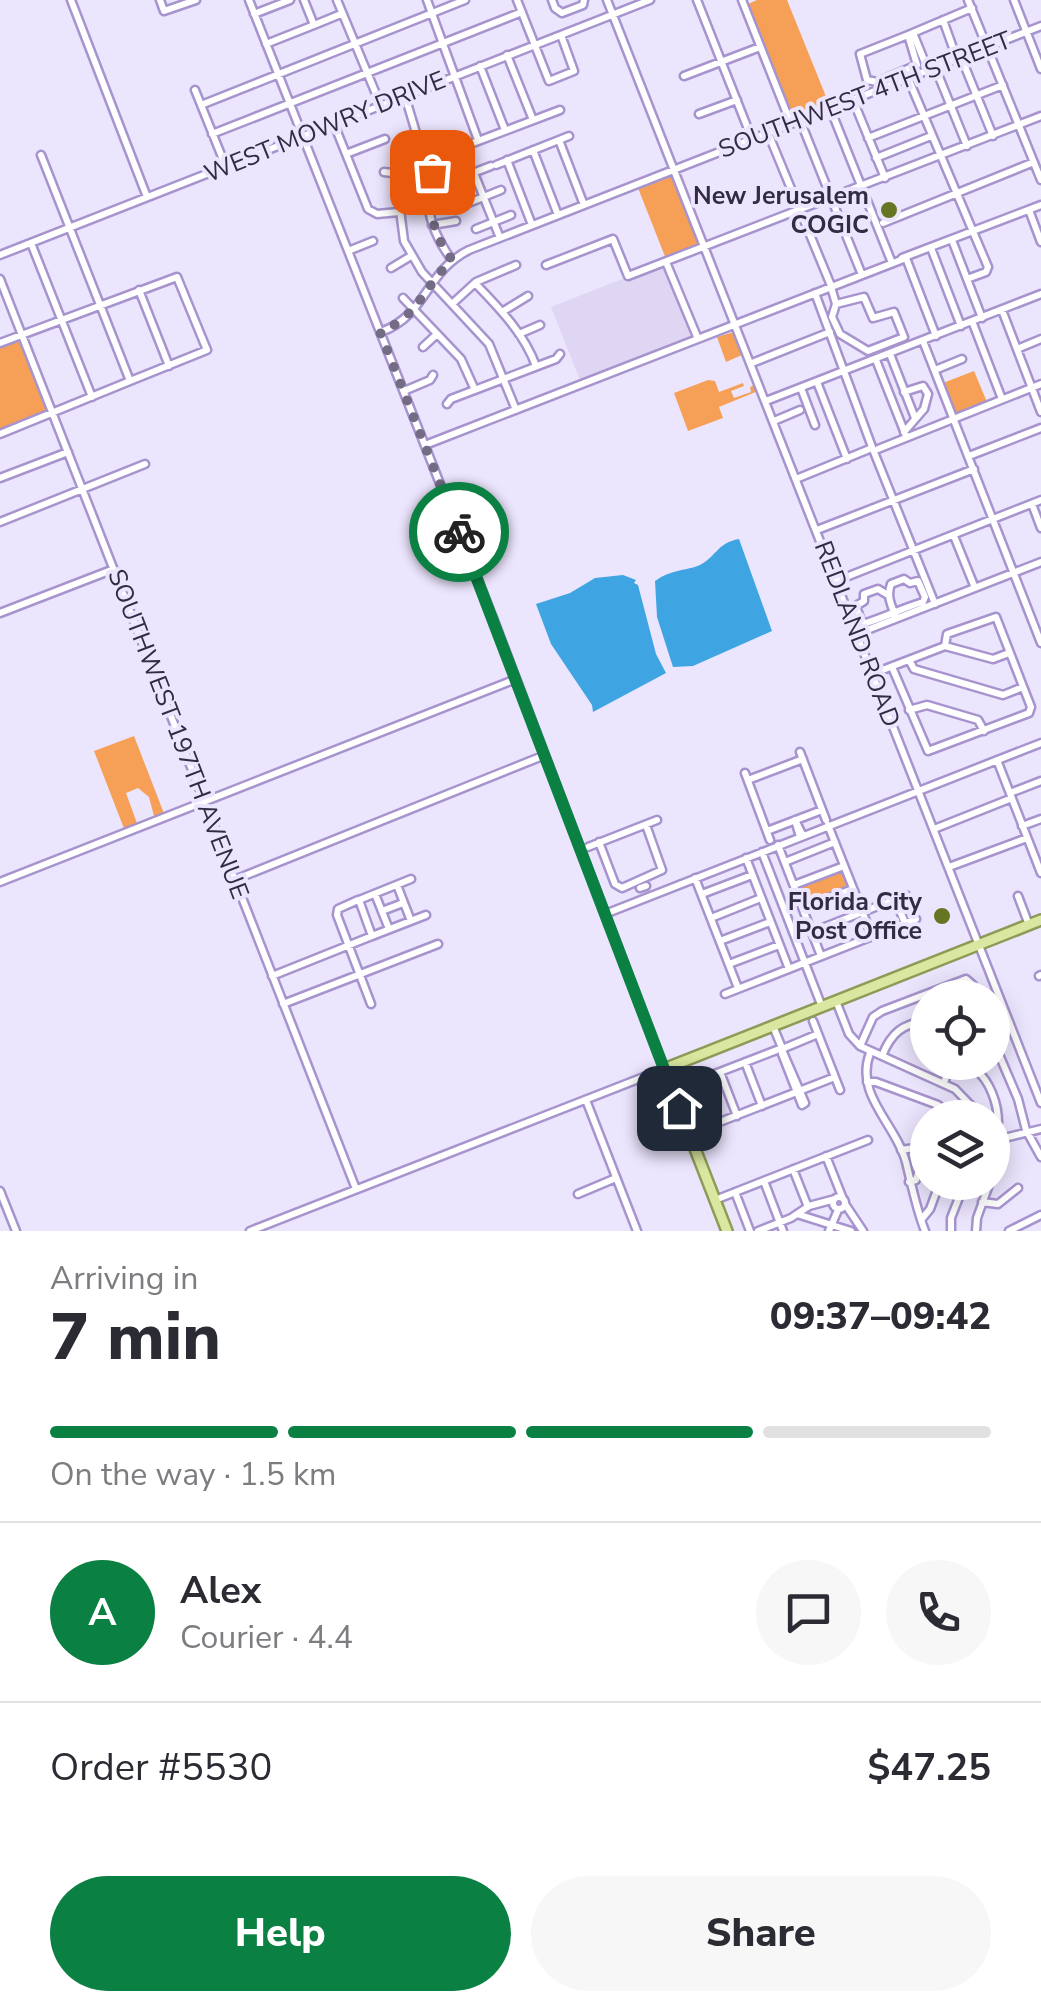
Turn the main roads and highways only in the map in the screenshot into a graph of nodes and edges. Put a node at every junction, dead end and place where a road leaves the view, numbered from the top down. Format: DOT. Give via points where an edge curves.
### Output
graph roads {
  1 [pos="1041,920"];
  2 [pos="724,1230"];
  1 -- 2 [label="main road" via="664,1070"];
}
